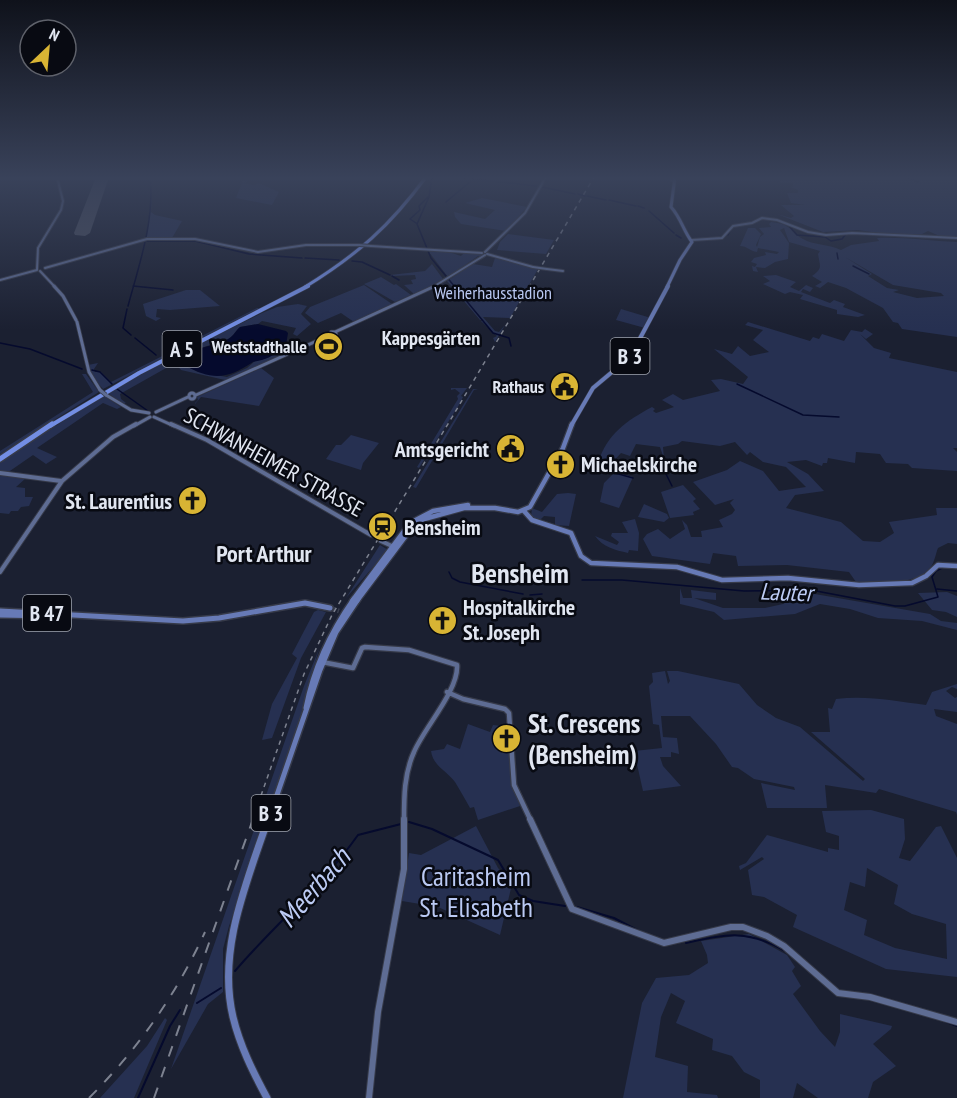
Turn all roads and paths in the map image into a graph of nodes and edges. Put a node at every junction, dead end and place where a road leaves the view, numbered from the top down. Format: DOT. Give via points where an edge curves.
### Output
graph roads {
  1 [pos="51,228"];
  2 [pos="382,228"];
  3 [pos="384,228"];
  4 [pos="510,228"];
  5 [pos="683,228"];
  6 [pos="731,228"];
  7 [pos="799,228"];
  8 [pos="957,238"];
  9 [pos="692,240"];
  10 [pos="475,252"];
  11 [pos="485,253"];
  12 [pos="354,255"];
  13 [pos="345,264"];
  14 [pos="41,269"];
  15 [pos="563,271"];
  16 [pos="0,280"];
  17 [pos="272,308"];
  18 [pos="258,313"];
  19 [pos="131,410"];
  20 [pos="140,414"];
  21 [pos="152,415"];
  22 [pos="142,420"];
  23 [pos="160,420"];
  24 [pos="0,458"];
  25 [pos="0,473"];
  26 [pos="62,481"];
  27 [pos="524,511"];
  28 [pos="515,513"];
  29 [pos="527,517"];
  30 [pos="412,524"];
  31 [pos="370,535"];
  32 [pos="381,541"];
  33 [pos="394,547"];
  34 [pos="957,566"];
  35 [pos="0,572"];
  36 [pos="330,608"];
  37 [pos="0,613"];
  38 [pos="321,662"];
  39 [pos="447,692"];
  40 [pos="957,1022"];
  41 [pos="267,1098"];
  42 [pos="369,1098"];
  1 -- 14 [label="street" via="38,248"];
  2 -- 24 [label="highway, A 5" via="344,260 302,286 108,388"];
  3 -- 12 [label="highway, A 5"];
  4 -- 11 [label="street"];
  5 -- 9 [label="main road"];
  6 -- 9 [label="street" via="722,238"];
  7 -- 8 [label="street" via="826,235"];
  9 -- 27 [label="main road, B 3" via="636,347 626,362 586,398 563,448"];
  10 -- 11 [label="street"];
  10 -- 11 [label="street"];
  10 -- 14 [label="street, bridge" via="318,245 258,252 200,240 145,240"];
  11 -- 15 [label="street, bridge"];
  11 -- 21 [label="street" via="448,279"];
  12 -- 13 [label="highway"];
  12 -- 18 [label="highway, A 5"];
  14 -- 16 [label="street"];
  14 -- 19 [label="street, SCHWANHEIMER STRASSE, bridge" via="77,321 88,371 100,390"];
  17 -- 18 [label="highway"];
  18 -- 24 [label="highway, A 5" via="110,389"];
  19 -- 20 [label="street, SCHWANHEIMER STRASSE"];
  19 -- 21 [label="street"];
  20 -- 21 [label="street, SCHWANHEIMER STRASSE"];
  20 -- 22 [label="street"];
  21 -- 22 [label="street"];
  21 -- 23 [label="street, SCHWANHEIMER STRASSE"];
  22 -- 23 [label="street"];
  22 -- 26 [label="street" via="111,439"];
  23 -- 31 [label="street, SCHWANHEIMER STRASSE" via="215,444"];
  25 -- 26 [label="street"];
  26 -- 35 [label="street"];
  27 -- 28 [label="main road"];
  27 -- 29 [label="main road"];
  27 -- 30 [label="main road" via="489,505 458,506 427,513"];
  28 -- 29 [label="main road"];
  28 -- 30 [label="main road" via="495,508 464,508"];
  29 -- 34 [label="main road" via="571,533 586,562 677,567 715,579 906,584 923,578 938,565"];
  30 -- 33 [label="main road, B 3"];
  32 -- 33 [label="street, SCHWANHEIMER STRASSE"];
  33 -- 38 [label="main road, B 3" via="343,612"];
  36 -- 37 [label="main road, B 47" via="302,603 194,621"];
  38 -- 39 [label="street" via="353,669 364,647 409,650 458,666"];
  38 -- 41 [label="main road, B 3" via="245,887 230,951 228,980 233,1017 248,1062"];
  39 -- 40 [label="street" via="509,713 514,786 572,909 664,943 743,927 784,946 838,993 870,997"];
  39 -- 42 [label="street" via="418,741 407,773 404,867 373,1035"];
}
